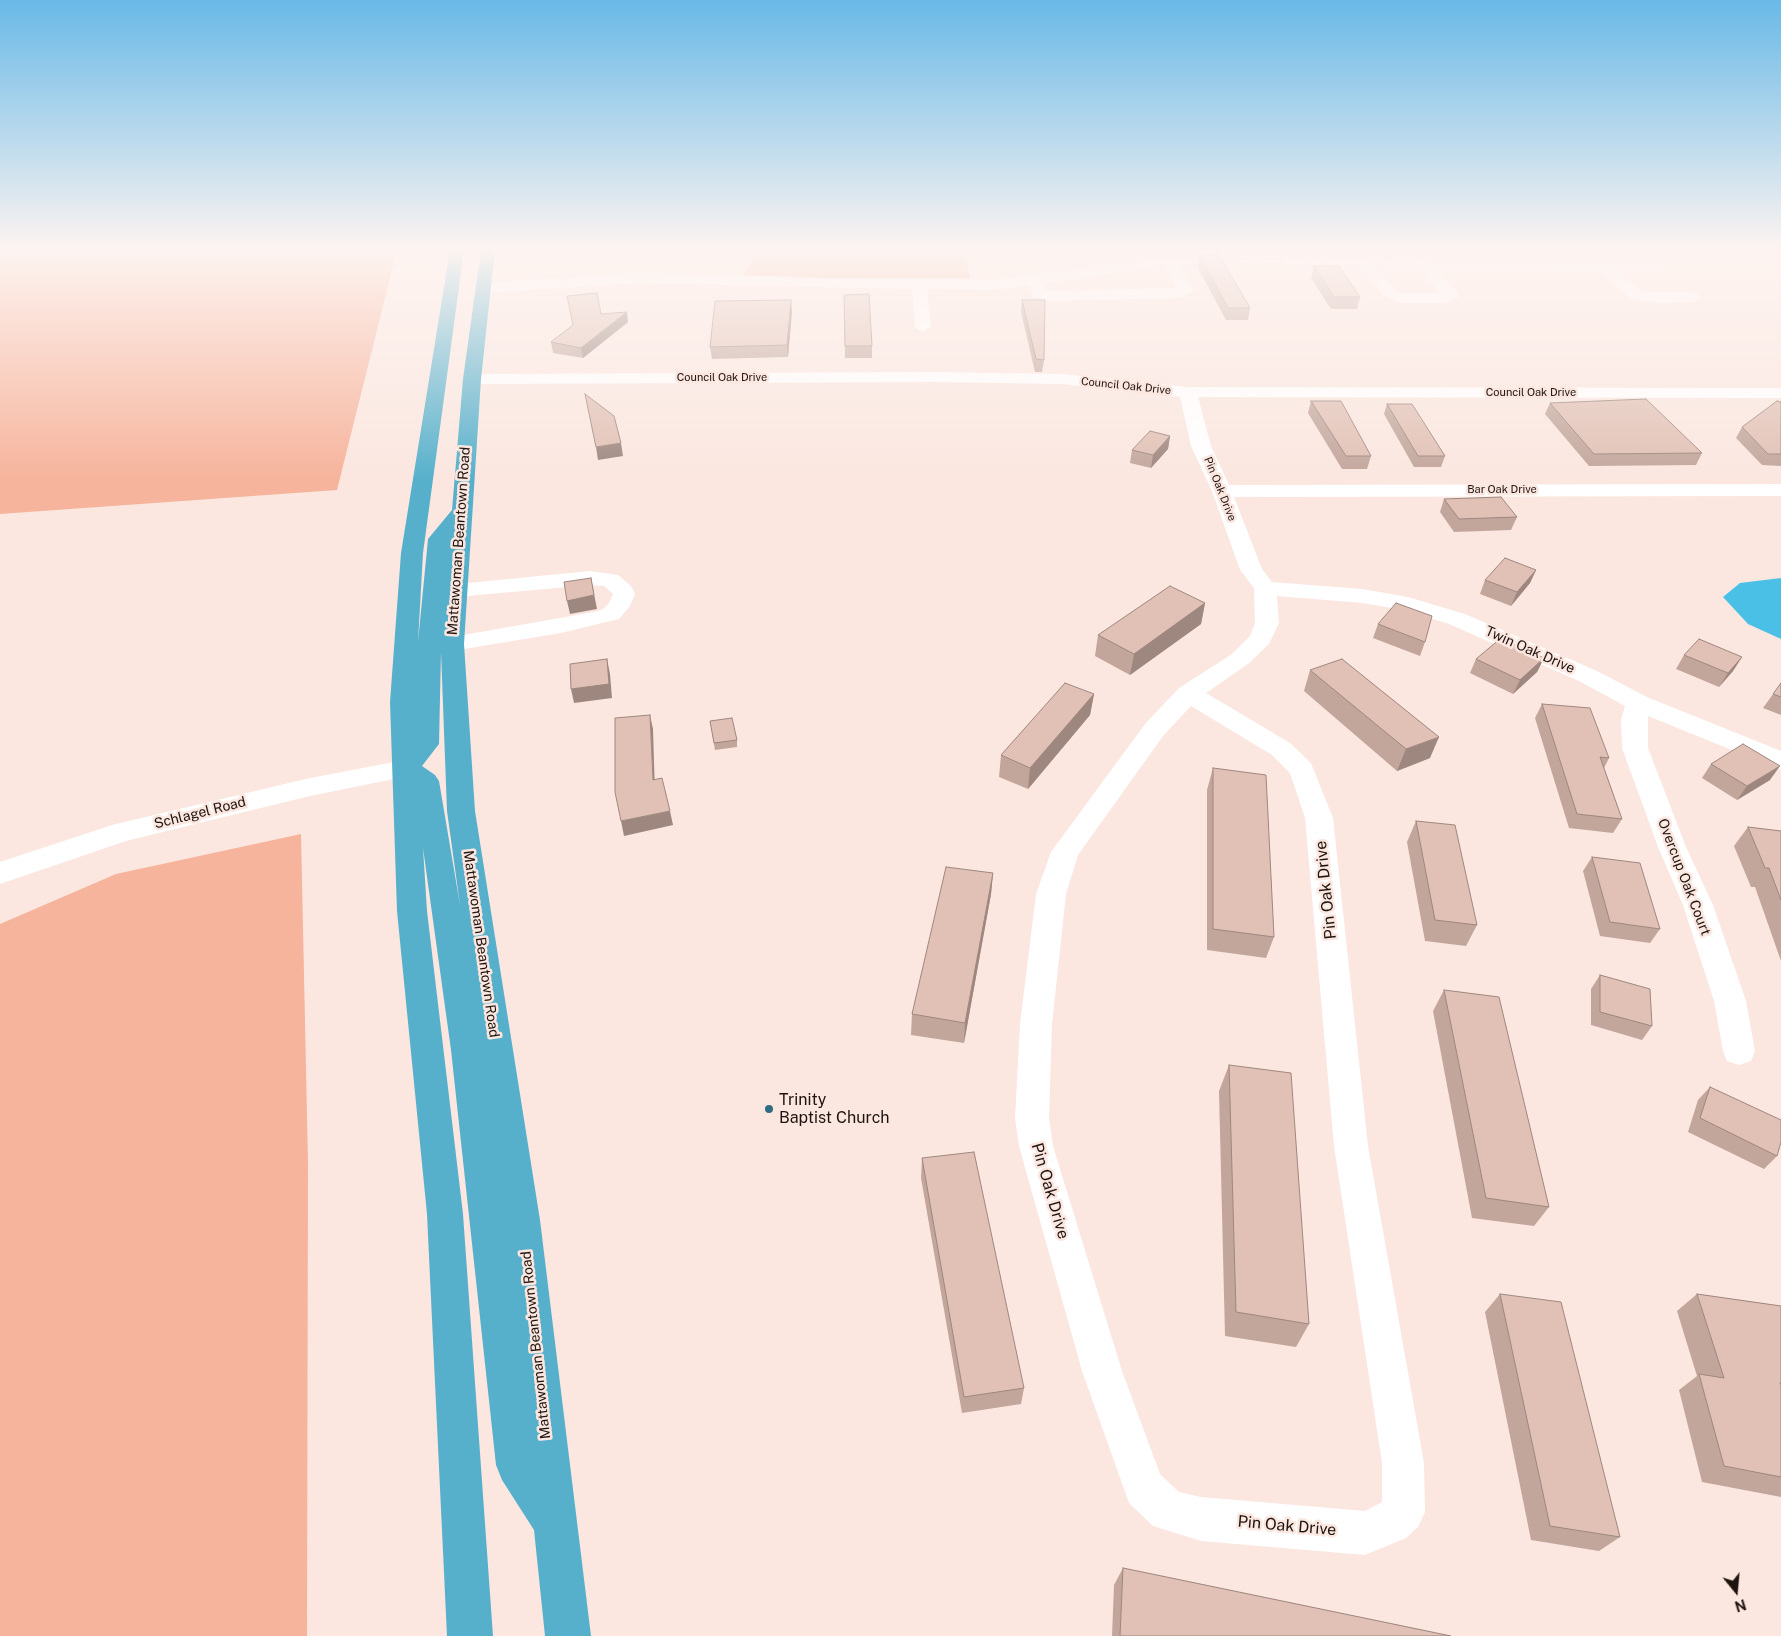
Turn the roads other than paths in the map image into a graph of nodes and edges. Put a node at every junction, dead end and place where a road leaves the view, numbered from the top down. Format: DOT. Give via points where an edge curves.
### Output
graph roads {
  1 [pos="446,326"];
  2 [pos="463,326"];
  3 [pos="474,326"];
  4 [pos="462,374"];
  5 [pos="1188,392"];
  6 [pos="1781,393"];
  7 [pos="1781,490"];
  8 [pos="1222,491"];
  9 [pos="462,511"];
  10 [pos="412,553"];
  11 [pos="1265,588"];
  12 [pos="456,590"];
  13 [pos="452,644"];
  14 [pos="1188,694"];
  15 [pos="1638,703"];
  16 [pos="1781,761"];
  17 [pos="405,769"];
  18 [pos="0,873"];
  19 [pos="1739,1051"];
  20 [pos="555,1522"];
  21 [pos="470,1636"];
  22 [pos="568,1636"];
  1 -- 10 [label="highway"];
  2 -- 4 [label="highway"];
  3 -- 4 [label="highway, Mattawoman Beantown Road"];
  4 -- 5 [label="street, Council Oak Drive" via="1002,377 1062,379"];
  4 -- 9 [label="highway, Mattawoman Beantown Road"];
  4 -- 10 [label="highway" via="449,406 437,488"];
  5 -- 6 [label="street, Council Oak Drive"];
  5 -- 8 [label="street, Pin Oak Drive" via="1201,446"];
  7 -- 8 [label="street, Bar Oak Drive"];
  8 -- 11 [label="street, Pin Oak Drive" via="1251,570"];
  9 -- 12 [label="highway, Mattawoman Beantown Road"];
  9 -- 17 [label="highway" via="439,540 427,670 426,744"];
  10 -- 17 [label="highway" via="402,702"];
  11 -- 14 [label="street, Pin Oak Drive" via="1267,623 1260,639 1240,660"];
  11 -- 15 [label="street, Twin Oak Drive" via="1362,596 1408,604 1457,618 1588,676"];
  12 -- 13 [label="highway, Mattawoman Beantown Road"];
  12 -- 13 [label="street" via="590,578 610,580 620,586 624,594 611,614 599,618"];
  13 -- 20 [label="highway, Mattawoman Beantown Road" via="461,811 522,1220"];
  14 -- 14 [label="street, Pin Oak Drive" via="1154,730 1065,852 1051,894 1036,1024 1032,1118 1036,1146 1102,1371 1144,1488 1168,1511 1201,1518 1365,1533 1391,1523 1403,1512 1403,1463 1350,1146 1319,818 1302,770 1280,749"];
  15 -- 16 [label="street, Twin Oak Drive"];
  15 -- 19 [label="street, Overcup Oak Court" via="1634,720 1635,748 1701,914 1730,1001"];
  17 -- 18 [label="street, Schlagel Road" via="310,787 122,832"];
  17 -- 20 [label="highway" via="426,781 429,793 467,1050 517,1465"];
  17 -- 21 [label="highway" via="412,911 445,1214"];
  20 -- 22 [label="highway, Mattawoman Beantown Road"];
}
